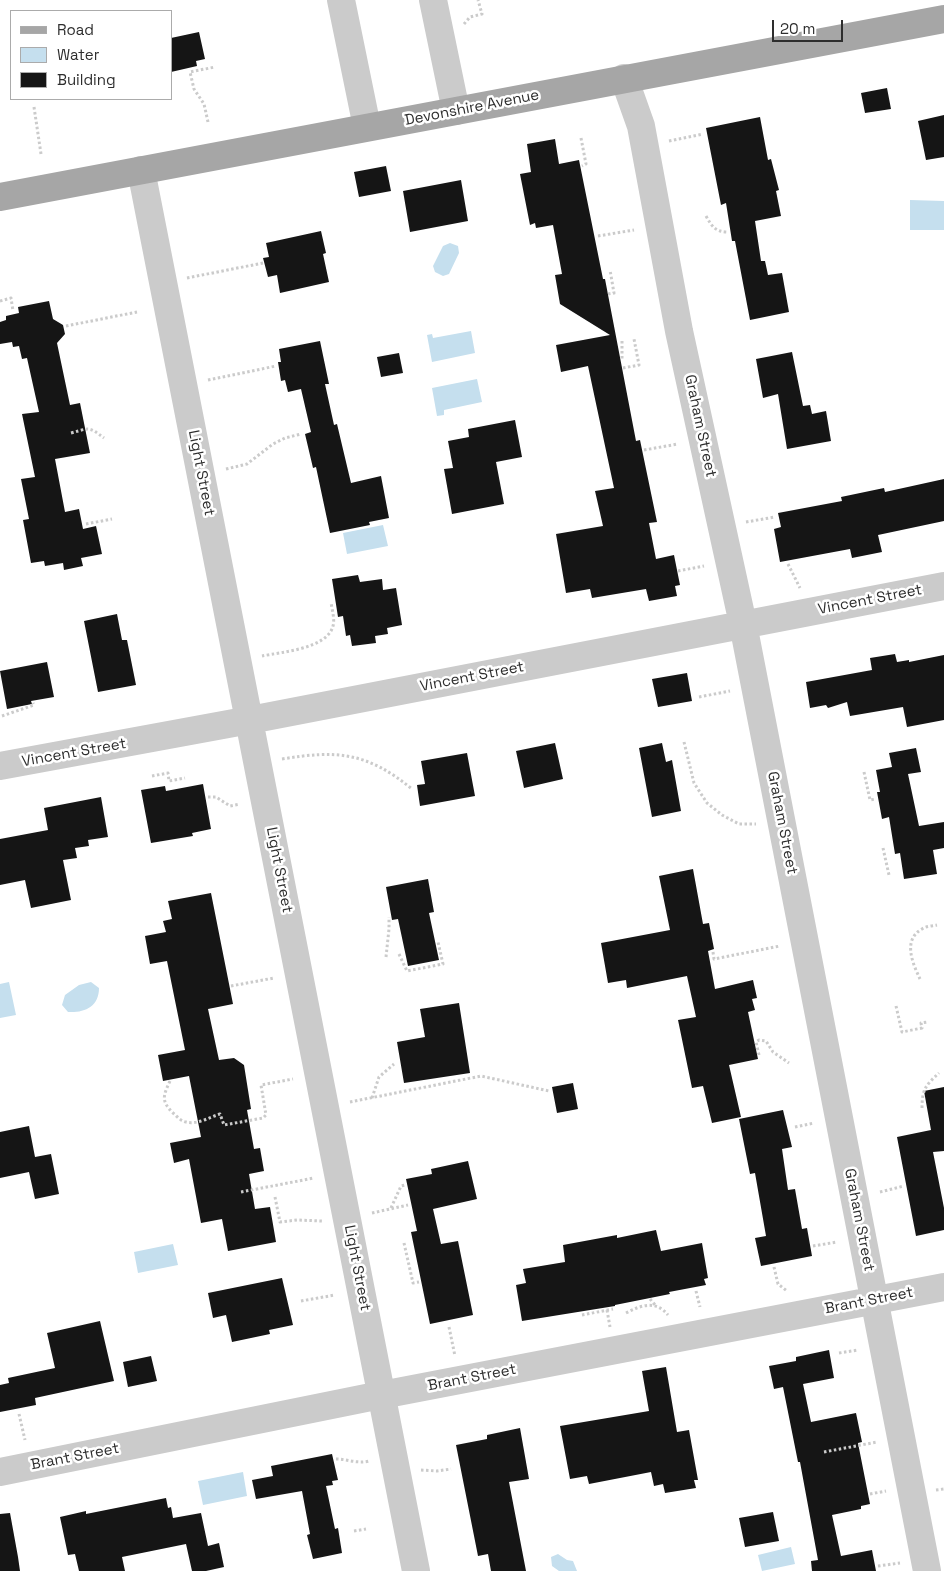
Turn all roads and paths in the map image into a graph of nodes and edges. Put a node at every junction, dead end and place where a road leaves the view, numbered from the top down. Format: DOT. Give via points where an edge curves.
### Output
graph roads {
  1 [pos="341,0"];
  2 [pos="433,0"];
  3 [pos="944,19"];
  4 [pos="215,67"];
  5 [pos="624,78"];
  6 [pos="34,106"];
  7 [pos="456,111"];
  8 [pos="208,122"];
  9 [pos="367,127"];
  10 [pos="703,134"];
  11 [pos="581,138"];
  12 [pos="645,146"];
  13 [pos="41,154"];
  14 [pos="582,166"];
  15 [pos="141,170"];
  16 [pos="0,197"];
  17 [pos="706,216"];
  18 [pos="636,230"];
  19 [pos="728,232"];
  20 [pos="598,236"];
  21 [pos="263,263"];
  22 [pos="610,270"];
  23 [pos="178,279"];
  24 [pos="608,294"];
  25 [pos="0,302"];
  26 [pos="13,310"];
  27 [pos="137,312"];
  28 [pos="66,326"];
  29 [pos="634,339"];
  30 [pos="622,341"];
  31 [pos="622,359"];
  32 [pos="276,366"];
  33 [pos="623,368"];
  34 [pos="200,382"];
  35 [pos="71,433"];
  36 [pos="302,434"];
  37 [pos="104,438"];
  38 [pos="679,443"];
  39 [pos="644,450"];
  40 [pos="218,471"];
  41 [pos="112,519"];
  42 [pos="86,524"];
  43 [pos="712,564"];
  44 [pos="678,571"];
  45 [pos="944,586"];
  46 [pos="331,602"];
  47 [pos="743,624"];
  48 [pos="254,658"];
  49 [pos="737,690"];
  50 [pos="698,697"];
  51 [pos="33,703"];
  52 [pos="2,716"];
  53 [pos="250,720"];
  54 [pos="684,742"];
  55 [pos="274,760"];
  56 [pos="0,766"];
  57 [pos="864,772"];
  58 [pos="152,776"];
  59 [pos="185,778"];
  60 [pos="412,789"];
  61 [pos="208,797"];
  62 [pos="876,799"];
  63 [pos="247,802"];
  64 [pos="781,819"];
  65 [pos="883,848"];
  66 [pos="888,876"];
  67 [pos="389,917"];
  68 [pos="937,925"];
  69 [pos="438,942"];
  70 [pos="787,944"];
  71 [pos="713,952"];
  72 [pos="398,954"];
  73 [pos="386,956"];
  74 [pos="282,977"];
  75 [pos="920,979"];
  76 [pos="231,986"];
  77 [pos="896,1006"];
  78 [pos="928,1022"];
  79 [pos="759,1055"];
  80 [pos="788,1063"];
  81 [pos="394,1064"];
  82 [pos="939,1073"];
  83 [pos="302,1078"];
  84 [pos="170,1082"];
  85 [pos="549,1091"];
  86 [pos="372,1098"];
  87 [pos="342,1104"];
  88 [pos="922,1108"];
  89 [pos="823,1121"];
  90 [pos="795,1127"];
  91 [pos="322,1176"];
  92 [pos="405,1185"];
  93 [pos="241,1192"];
  94 [pos="275,1197"];
  95 [pos="408,1205"];
  96 [pos="391,1209"];
  97 [pos="364,1215"];
  98 [pos="325,1220"];
  99 [pos="845,1241"];
  100 [pos="404,1243"];
  101 [pos="812,1246"];
  102 [pos="774,1267"];
  103 [pos="419,1282"];
  104 [pos="944,1287"];
  105 [pos="696,1291"];
  106 [pos="787,1292"];
  107 [pos="344,1294"];
  108 [pos="650,1299"];
  109 [pos="875,1300"];
  110 [pos="301,1301"];
  111 [pos="656,1307"];
  112 [pos="700,1308"];
  113 [pos="613,1309"];
  114 [pos="607,1310"];
  115 [pos="626,1313"];
  116 [pos="582,1315"];
  117 [pos="670,1316"];
  118 [pos="449,1327"];
  119 [pos="612,1334"];
  120 [pos="867,1348"];
  121 [pos="839,1353"];
  122 [pos="456,1364"];
  123 [pos="382,1395"];
  124 [pos="19,1414"];
  125 [pos="25,1441"];
  126 [pos="884,1441"];
  127 [pos="824,1452"];
  128 [pos="336,1459"];
  129 [pos="372,1461"];
  130 [pos="451,1469"];
  131 [pos="414,1470"];
  132 [pos="0,1472"];
  133 [pos="894,1490"];
  134 [pos="870,1494"];
  135 [pos="366,1529"];
  136 [pos="354,1531"];
  137 [pos="878,1566"];
  138 [pos="917,1566"];
  139 [pos="416,1571"];
  1 -- 9 [label="street"];
  2 -- 7 [label="street"];
  3 -- 5 [label="main road, Devonshire Avenue"];
  4 -- 8 [label="path" via="190,72"];
  5 -- 7 [label="main road, Devonshire Avenue"];
  5 -- 12 [label="street, Graham Street"];
  6 -- 13 [label="path"];
  7 -- 9 [label="main road, Devonshire Avenue"];
  9 -- 15 [label="main road, Devonshire Avenue"];
  10 -- 12 [label="path"];
  11 -- 14 [label="path" via="586,164"];
  12 -- 47 [label="street, Graham Street" via="679,330"];
  15 -- 16 [label="main road, Devonshire Avenue"];
  15 -- 53 [label="street, Light Street"];
  17 -- 19 [label="path" via="712,227"];
  18 -- 20 [label="path"];
  21 -- 23 [label="path"];
  22 -- 24 [label="path" via="614,293"];
  25 -- 26 [label="path" via="11,298"];
  27 -- 28 [label="path"];
  29 -- 33 [label="path" via="639,365"];
  30 -- 31 [label="path"];
  32 -- 34 [label="path"];
  35 -- 37 [label="path" via="89,429"];
  36 -- 40 [label="path" via="273,444 247,464"];
  38 -- 39 [label="path"];
  41 -- 42 [label="path"];
  43 -- 44 [label="path"];
  45 -- 47 [label="street, Vincent Street"];
  46 -- 48 [label="path" via="333,627 322,641"];
  47 -- 53 [label="street, Vincent Street"];
  47 -- 64 [label="street, Graham Street"];
  49 -- 50 [label="path"];
  51 -- 52 [label="path"];
  53 -- 56 [label="street, Vincent Street"];
  53 -- 123 [label="street, Light Street"];
  54 -- 64 [label="path" via="694,783 707,803 722,815 739,824"];
  55 -- 60 [label="path" via="323,753 343,754 382,767"];
  57 -- 62 [label="path" via="870,800"];
  58 -- 59 [label="path" via="168,773 169,781"];
  61 -- 63 [label="path" via="216,797 230,806"];
  64 -- 109 [label="street, Graham Street"];
  65 -- 66 [label="path"];
  67 -- 73 [label="path"];
  68 -- 75 [label="path" via="923,928 911,944 911,959"];
  69 -- 72 [label="path" via="443,964 407,971"];
  70 -- 71 [label="path" via="714,959"];
  74 -- 76 [label="path"];
  77 -- 78 [label="path" via="902,1032 922,1028 921,1023"];
  79 -- 80 [label="path" via="756,1042 766,1041 773,1052"];
  81 -- 86 [label="path" via="379,1077"];
  82 -- 88 [label="path" via="927,1085 922,1096"];
  83 -- 84 [label="path" via="261,1086 266,1115 224,1125 220,1114 194,1122 178,1118 164,1102"];
  85 -- 86 [label="path" via="481,1076"];
  86 -- 87 [label="path"];
  89 -- 90 [label="path"];
  91 -- 93 [label="path"];
  92 -- 96 [label="path" via="401,1186"];
  94 -- 98 [label="path" via="280,1222"];
  95 -- 96 [label="path"];
  96 -- 97 [label="path"];
  99 -- 101 [label="path"];
  100 -- 103 [label="path" via="413,1283"];
  102 -- 106 [label="path" via="778,1284"];
  104 -- 109 [label="street, Brant Street"];
  105 -- 112 [label="path"];
  107 -- 110 [label="path"];
  108 -- 111 [label="path"];
  109 -- 123 [label="street, Brant Street"];
  109 -- 138 [label="street, Graham Street"];
  111 -- 115 [label="path" via="638,1307"];
  111 -- 117 [label="path"];
  113 -- 114 [label="path"];
  114 -- 116 [label="path"];
  114 -- 119 [label="path"];
  118 -- 122 [label="path"];
  120 -- 121 [label="path"];
  123 -- 132 [label="street, Brant Street"];
  123 -- 139 [label="street, Light Street"];
  124 -- 125 [label="path"];
  126 -- 127 [label="path"];
  128 -- 129 [label="path"];
  130 -- 131 [label="path"];
  133 -- 134 [label="path"];
  135 -- 136 [label="path"];
  137 -- 138 [label="path"];
}
